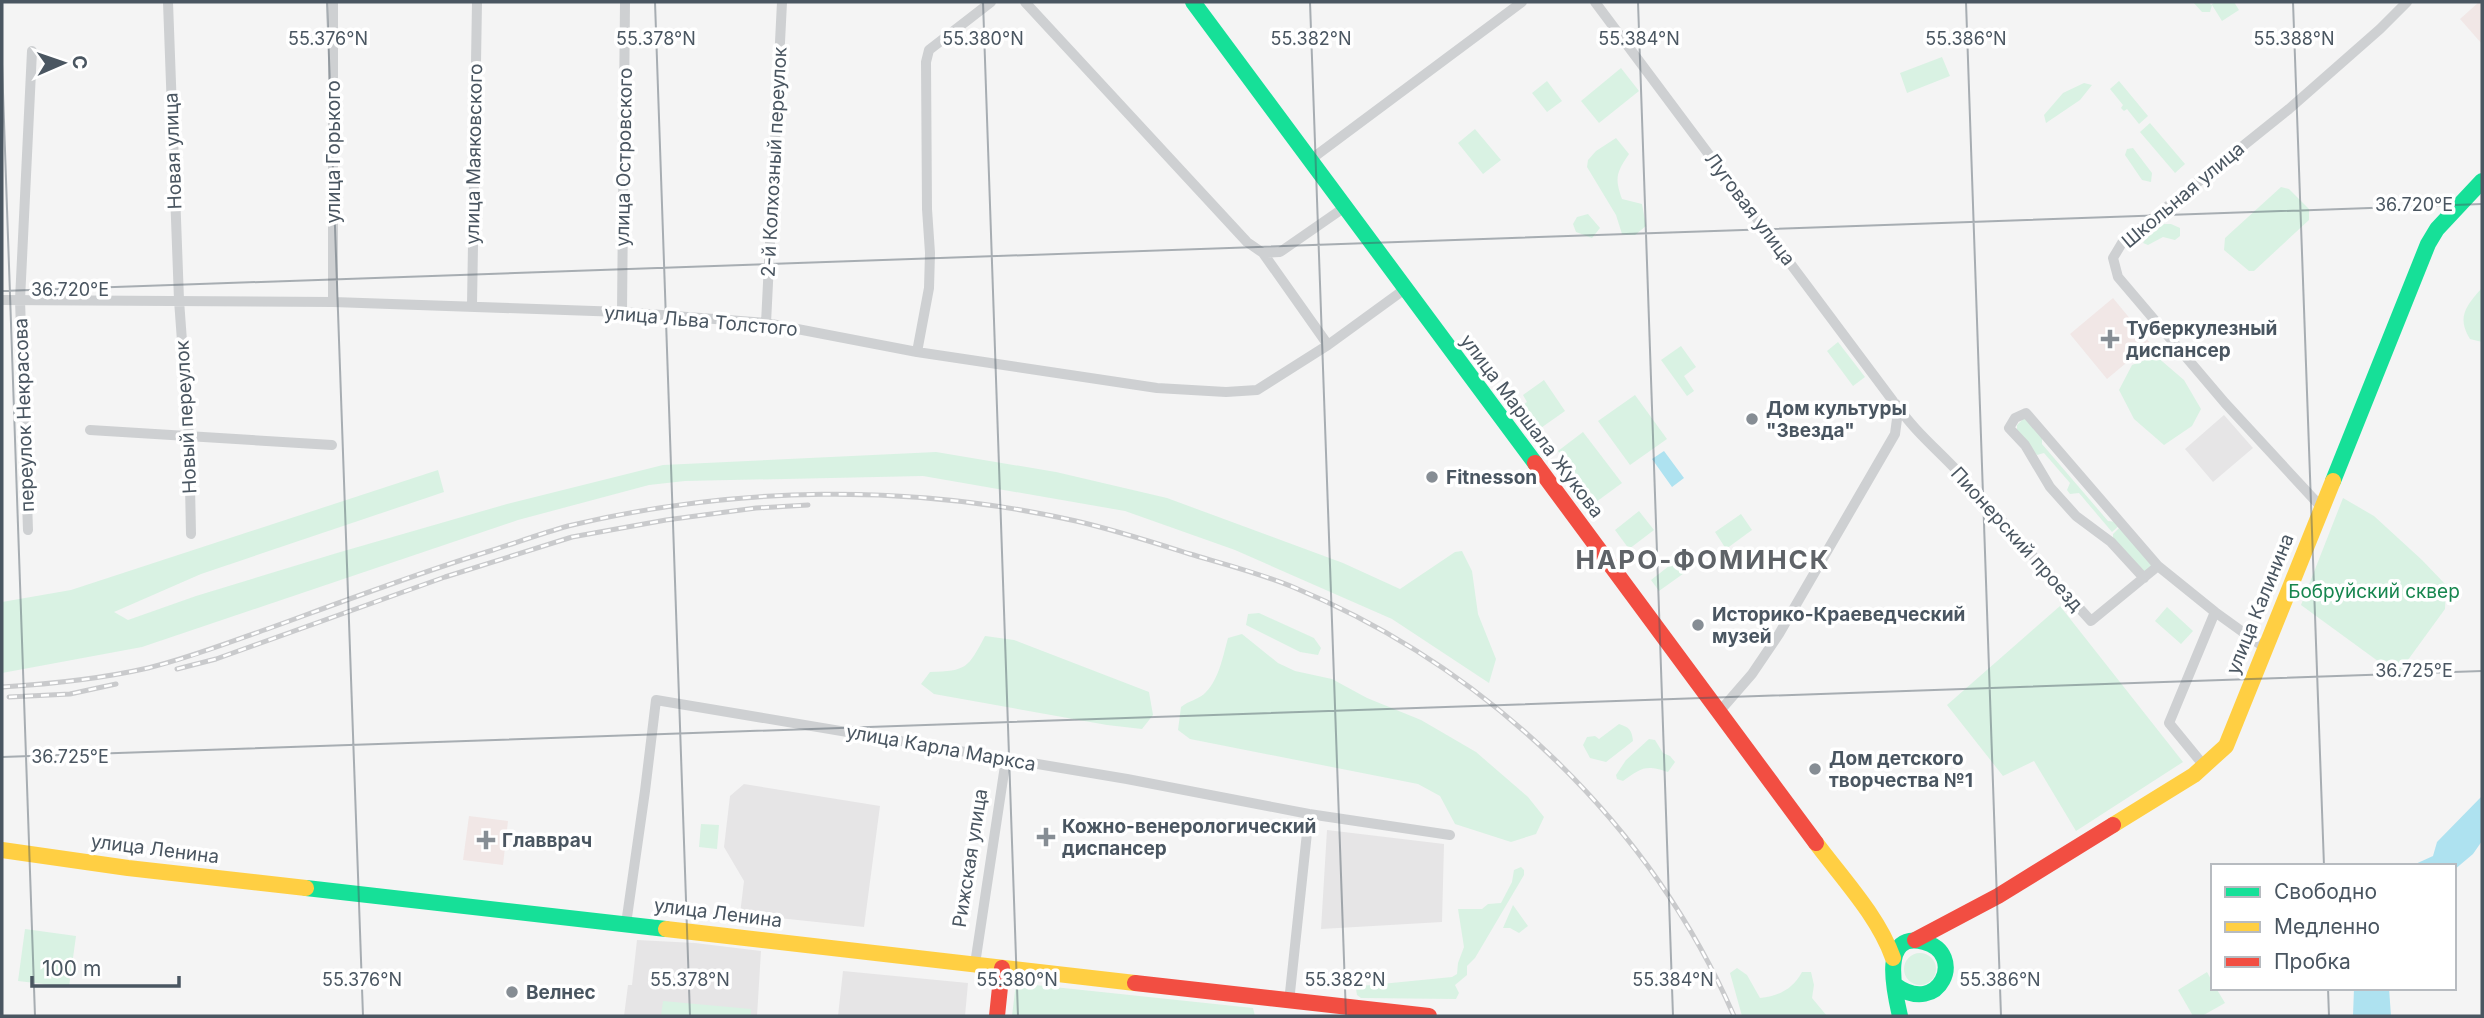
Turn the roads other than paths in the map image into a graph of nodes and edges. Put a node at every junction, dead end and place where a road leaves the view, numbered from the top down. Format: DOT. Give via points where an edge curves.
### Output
graph roads {
  1 [pos="168,2"];
  2 [pos="333,2"];
  3 [pos="477,2"];
  4 [pos="625,2"];
  5 [pos="782,2"];
  6 [pos="991,2"];
  7 [pos="1025,2"];
  8 [pos="1193,2"];
  9 [pos="1522,2"];
  10 [pos="1595,2"];
  11 [pos="2407,2"];
  12 [pos="32,51"];
  13 [pos="1310,160"];
  14 [pos="2482,181"];
  15 [pos="1345,207"];
  16 [pos="1263,253"];
  17 [pos="1405,289"];
  18 [pos="2,300"];
  19 [pos="20,300"];
  20 [pos="179,300"];
  21 [pos="333,302"];
  22 [pos="472,305"];
  23 [pos="622,312"];
  24 [pos="766,323"];
  25 [pos="1328,345"];
  26 [pos="917,352"];
  27 [pos="1893,401"];
  28 [pos="90,430"];
  29 [pos="189,437"];
  30 [pos="332,445"];
  31 [pos="2322,508"];
  32 [pos="28,530"];
  33 [pos="191,534"];
  34 [pos="2158,566"];
  35 [pos="2144,578"];
  36 [pos="2215,612"];
  37 [pos="2265,648"];
  38 [pos="1718,712"];
  39 [pos="1006,759"];
  40 [pos="2205,767"];
  41 [pos="1309,814"];
  42 [pos="1450,835"];
  43 [pos="2,850"];
  44 [pos="626,924"];
  45 [pos="1944,927"];
  46 [pos="1887,941"];
  47 [pos="1912,941"];
  48 [pos="1939,951"];
  49 [pos="1893,958"];
  50 [pos="975,964"];
  51 [pos="1002,968"];
  52 [pos="1895,985"];
  53 [pos="1921,998"];
  54 [pos="1289,1002"];
  55 [pos="997,1016"];
  56 [pos="1429,1016"];
  57 [pos="1900,1016"];
  58 [pos="1906,1016"];
  1 -- 20 [label="street, Новая улица"];
  2 -- 21 [label="street, улица Горького"];
  3 -- 22 [label="street, улица Маяковского"];
  4 -- 23 [label="street, улица Островского"];
  5 -- 24 [label="street, 2-й Колхозный переулок"];
  6 -- 26 [label="street" via="929,50 926,62 929,277"];
  7 -- 16 [label="street" via="1240,235"];
  8 -- 13 [label="street, улица Маршала Жукова"];
  9 -- 13 [label="street"];
  10 -- 27 [label="street, Луговая улица"];
  11 -- 31 [label="street, Школьная улица" via="2289,109 2122,243 2113,258 2118,277"];
  12 -- 19 [label="street, переулок Некрасова"];
  13 -- 15 [label="street, улица Маршала Жукова"];
  14 -- 31 [label="street, улица Калинина" via="2432,235"];
  15 -- 16 [label="street" via="1280,252"];
  15 -- 17 [label="street, улица Маршала Жукова"];
  16 -- 25 [label="street"];
  17 -- 25 [label="street, улица Льва Толстого"];
  17 -- 38 [label="street, улица Маршала Жукова"];
  18 -- 19 [label="street, улица Льва Толстого"];
  19 -- 20 [label="street, улица Льва Толстого"];
  19 -- 32 [label="street, переулок Некрасова"];
  20 -- 21 [label="street, улица Льва Толстого"];
  20 -- 29 [label="street, Новый переулок"];
  21 -- 22 [label="street, улица Льва Толстого"];
  22 -- 23 [label="street, улица Льва Толстого"];
  23 -- 24 [label="street, улица Льва Толстого"];
  24 -- 26 [label="street, улица Льва Толстого"];
  25 -- 26 [label="street, улица Льва Толстого" via="1257,390 1226,392 1157,388"];
  27 -- 35 [label="street, Пионерский проезд" via="2091,621"];
  27 -- 38 [label="street, Луговая улица" via="1895,434 1779,634"];
  28 -- 29 [label="street"];
  29 -- 30 [label="street"];
  29 -- 33 [label="street, Новый переулок"];
  31 -- 37 [label="street, улица Калинина"];
  34 -- 35 [label="street, Пионерский проезд"];
  34 -- 35 [label="street" via="2026,413 2015,418 2009,428 2050,487"];
  34 -- 36 [label="street"];
  36 -- 37 [label="street"];
  36 -- 40 [label="street" via="2169,723"];
  37 -- 40 [label="street, улица Калинина" via="2227,746"];
  38 -- 46 [label="street, улица Маршала Жукова"];
  39 -- 41 [label="street, улица Карла Маркса"];
  39 -- 44 [label="street, улица Карла Маркса" via="656,700"];
  39 -- 50 [label="street, Рижская улица"];
  40 -- 45 [label="street, улица Калинина"];
  41 -- 42 [label="street, улица Карла Маркса"];
  41 -- 54 [label="street"];
  43 -- 44 [label="street, улица Ленина"];
  44 -- 50 [label="street, улица Ленина"];
  45 -- 47 [label="street, улица Калинина"];
  45 -- 48 [label="street"];
  46 -- 47 [label="street"];
  46 -- 49 [label="street, улица Маршала Жукова"];
  47 -- 48 [label="street" via="1929,943"];
  47 -- 49 [label="street"];
  48 -- 53 [label="street" via="1946,967 1942,985"];
  49 -- 52 [label="street"];
  50 -- 51 [label="street, улица Ленина"];
  51 -- 54 [label="street, улица Ленина"];
  51 -- 55 [label="street"];
  52 -- 53 [label="street" via="1909,996"];
  52 -- 57 [label="street"];
  53 -- 58 [label="street"];
  54 -- 56 [label="street, улица Ленина"];
}
